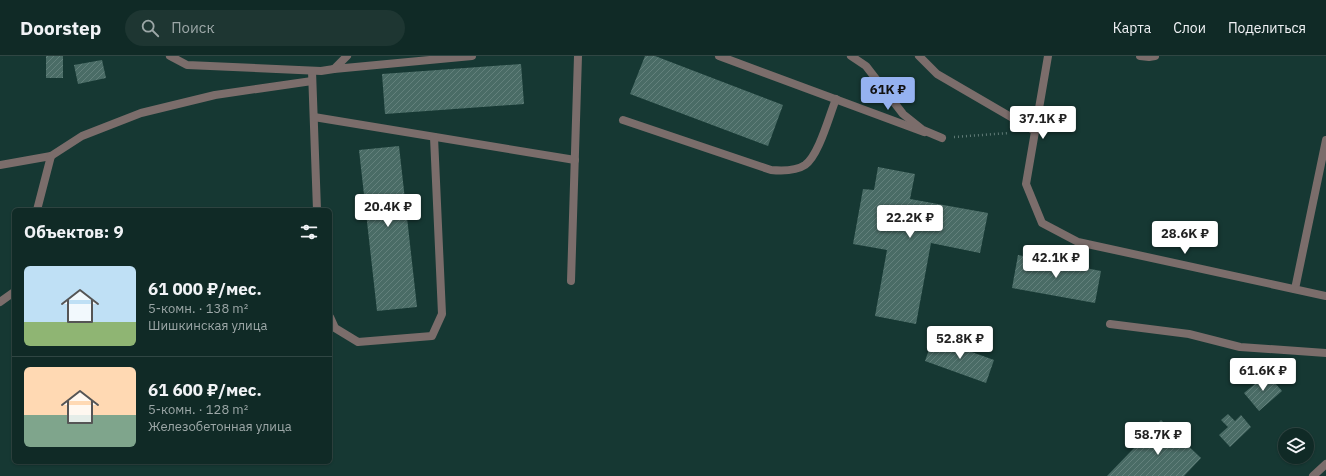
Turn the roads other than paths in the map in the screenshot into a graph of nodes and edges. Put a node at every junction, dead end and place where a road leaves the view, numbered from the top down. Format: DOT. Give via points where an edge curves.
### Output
graph roads {
  1 [pos="170,56"];
  2 [pos="347,56"];
  3 [pos="472,56"];
  4 [pos="578,56"];
  5 [pos="719,56"];
  6 [pos="851,56"];
  7 [pos="919,56"];
  8 [pos="1048,56"];
  9 [pos="1140,56"];
  10 [pos="1155,56"];
  11 [pos="334,69"];
  12 [pos="312,71"];
  13 [pos="312,81"];
  14 [pos="836,99"];
  15 [pos="314,117"];
  16 [pos="623,120"];
  17 [pos="1035,131"];
  18 [pos="434,137"];
  19 [pos="1326,140"];
  20 [pos="52,156"];
  21 [pos="575,160"];
  22 [pos="0,165"];
  23 [pos="38,208"];
  24 [pos="318,208"];
  25 [pos="571,281"];
  26 [pos="1295,289"];
  27 [pos="12,293"];
  28 [pos="1326,296"];
  29 [pos="0,302"];
  30 [pos="332,321"];
  31 [pos="1110,324"];
  32 [pos="1326,353"];
  33 [pos="1326,464"];
  34 [pos="1313,476"];
  1 -- 12 [label="street" via="187,65"];
  2 -- 11 [label="street"];
  3 -- 11 [label="street"];
  4 -- 21 [label="street"];
  5 -- 14 [label="street"];
  6 -- 14 [label="street" via="866,66 903,114 923,130 942,138"];
  7 -- 17 [label="street" via="937,74"];
  8 -- 17 [label="street"];
  9 -- 10 [label="street"];
  11 -- 12 [label="street"];
  12 -- 13 [label="street"];
  13 -- 15 [label="street"];
  13 -- 20 [label="street" via="215,95 142,113 82,136"];
  14 -- 16 [label="street" via="816,152 805,165 786,171 771,170"];
  15 -- 18 [label="street"];
  15 -- 24 [label="street"];
  17 -- 26 [label="street" via="1026,184 1042,223 1078,242"];
  18 -- 21 [label="street"];
  18 -- 30 [label="street" via="442,314 432,336 358,342 335,328"];
  19 -- 26 [label="street"];
  20 -- 22 [label="street"];
  20 -- 23 [label="street"];
  21 -- 25 [label="street"];
  26 -- 28 [label="street"];
  27 -- 29 [label="street"];
  31 -- 32 [label="street" via="1189,334 1240,347"];
  33 -- 34 [label="street"];
}
